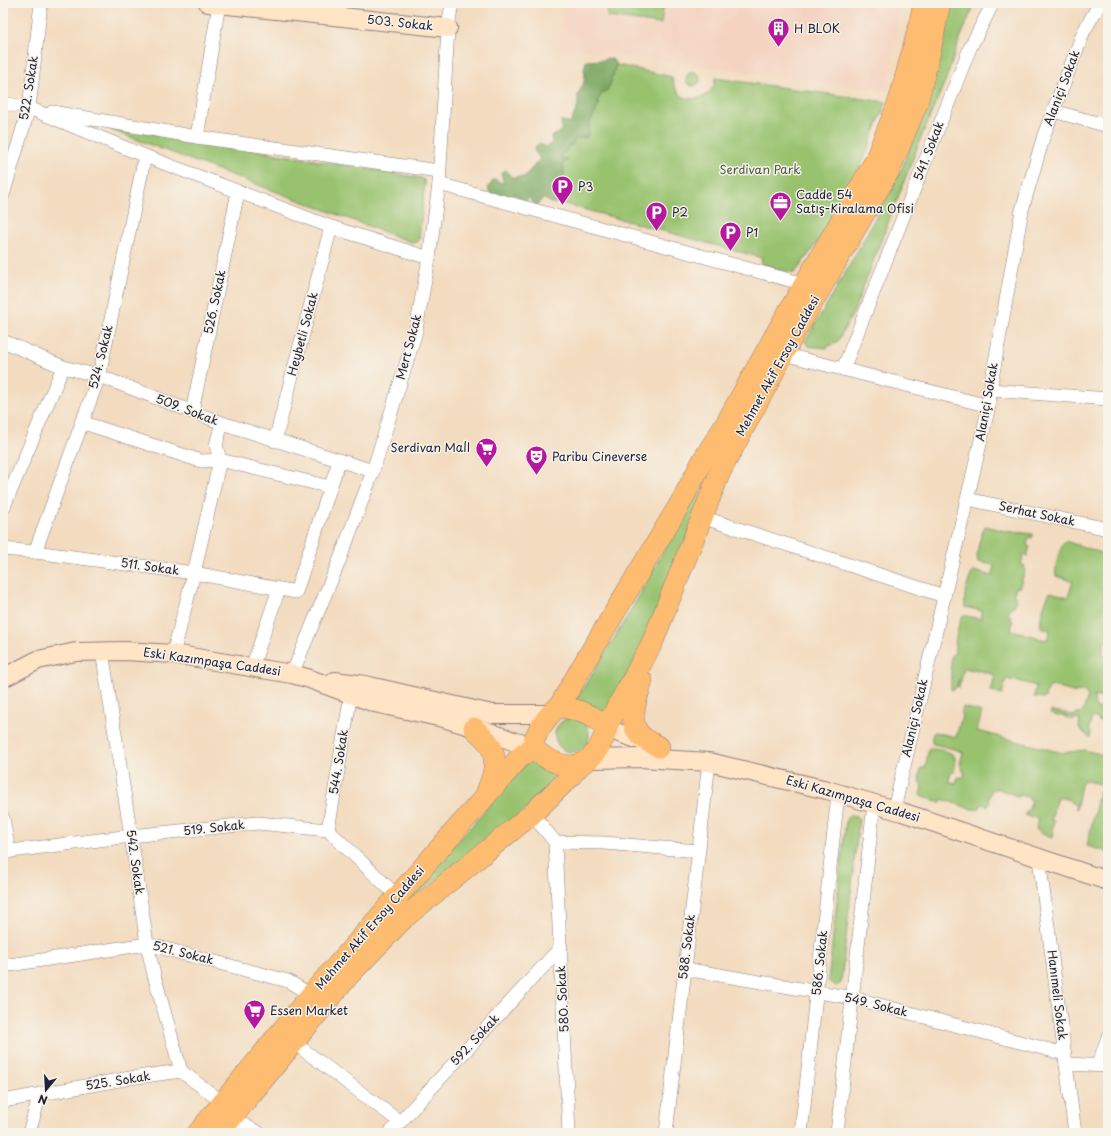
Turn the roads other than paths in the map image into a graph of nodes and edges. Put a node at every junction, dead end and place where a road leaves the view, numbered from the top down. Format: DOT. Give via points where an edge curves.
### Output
graph roads {
  1 [pos="41,3"];
  2 [pos="452,3"];
  3 [pos="924,3"];
  4 [pos="940,3"];
  5 [pos="993,3"];
  6 [pos="1100,3"];
  7 [pos="213,4"];
  8 [pos="448,28"];
  9 [pos="3,103"];
  10 [pos="29,108"];
  11 [pos="1053,111"];
  12 [pos="1108,126"];
  13 [pos="197,137"];
  14 [pos="145,156"];
  15 [pos="439,177"];
  16 [pos="238,192"];
  17 [pos="3,195"];
  18 [pos="331,227"];
  19 [pos="429,258"];
  20 [pos="804,284"];
  21 [pos="3,341"];
  22 [pos="783,354"];
  23 [pos="63,367"];
  24 [pos="843,369"];
  25 [pos="98,376"];
  26 [pos="990,390"];
  27 [pos="1108,399"];
  28 [pos="989,406"];
  29 [pos="192,412"];
  30 [pos="81,422"];
  31 [pos="222,424"];
  32 [pos="275,441"];
  33 [pos="220,460"];
  34 [pos="338,461"];
  35 [pos="373,471"];
  36 [pos="330,488"];
  37 [pos="967,499"];
  38 [pos="3,509"];
  39 [pos="702,517"];
  40 [pos="1108,529"];
  41 [pos="3,549"];
  42 [pos="35,552"];
  43 [pos="194,573"];
  44 [pos="279,589"];
  45 [pos="944,596"];
  46 [pos="653,641"];
  47 [pos="102,651"];
  48 [pos="173,654"];
  49 [pos="252,666"];
  50 [pos="299,676"];
  51 [pos="3,678"];
  52 [pos="351,694"];
  53 [pos="554,711"];
  54 [pos="474,728"];
  55 [pos="606,728"];
  56 [pos="532,746"];
  57 [pos="659,746"];
  58 [pos="709,762"];
  59 [pos="580,767"];
  60 [pos="838,794"];
  61 [pos="483,800"];
  62 [pos="874,804"];
  63 [pos="894,809"];
  64 [pos="532,814"];
  65 [pos="3,818"];
  66 [pos="328,830"];
  67 [pos="132,836"];
  68 [pos="555,842"];
  69 [pos="698,851"];
  70 [pos="6,852"];
  71 [pos="1039,858"];
  72 [pos="1108,881"];
  73 [pos="398,897"];
  74 [pos="147,944"];
  75 [pos="560,947"];
  76 [pos="3,966"];
  77 [pos="685,969"];
  78 [pos="816,992"];
  79 [pos="311,995"];
  80 [pos="853,998"];
  81 [pos="1108,1037"];
  82 [pos="293,1042"];
  83 [pos="1065,1059"];
  84 [pos="1103,1066"];
  85 [pos="181,1070"];
  86 [pos="40,1094"];
  87 [pos="3,1101"];
  88 [pos="224,1118"];
  89 [pos="400,1122"];
  90 [pos="29,1133"];
  91 [pos="198,1133"];
  92 [pos="259,1133"];
  93 [pos="390,1133"];
  94 [pos="569,1133"];
  95 [pos="666,1133"];
  96 [pos="801,1133"];
  97 [pos="837,1133"];
  98 [pos="1075,1133"];
  1 -- 10 [label="street, 522. Sokak"];
  2 -- 8 [label="street, Mert Sokak"];
  3 -- 20 [label="main road, Mehmet Akif Ersoy Caddesi" via="899,101 874,163"];
  4 -- 22 [label="main road, Mehmet Akif Ersoy Caddesi" via="917,104 889,171"];
  5 -- 24 [label="street, 541. Sokak" via="967,54"];
  6 -- 11 [label="street, Alaniçi Sokak" via="1084,31"];
  7 -- 8 [label="street, 503. Sokak"];
  7 -- 13 [label="street"];
  8 -- 15 [label="street, Mert Sokak"];
  9 -- 10 [label="street"];
  10 -- 13 [label="street"];
  10 -- 14 [label="street"];
  10 -- 17 [label="street, 522. Sokak"];
  11 -- 12 [label="street"];
  11 -- 26 [label="street, Alaniçi Sokak" via="1022,210"];
  13 -- 15 [label="street"];
  14 -- 16 [label="street"];
  14 -- 25 [label="street, 524. Sokak"];
  15 -- 19 [label="street, Mert Sokak"];
  15 -- 20 [label="street"];
  16 -- 18 [label="street"];
  16 -- 29 [label="street, 526. Sokak"];
  18 -- 19 [label="street"];
  18 -- 32 [label="street, Heybetli Sokak"];
  19 -- 35 [label="street, Mert Sokak" via="415,335"];
  20 -- 53 [label="main road, Mehmet Akif Ersoy Caddesi" via="680,504"];
  21 -- 23 [label="street, 509. Sokak"];
  22 -- 24 [label="street"];
  22 -- 39 [label="main road, Mehmet Akif Ersoy Caddesi" via="720,472"];
  23 -- 25 [label="street, 509. Sokak"];
  23 -- 38 [label="street"];
  24 -- 28 [label="street"];
  25 -- 29 [label="street, 509. Sokak"];
  25 -- 30 [label="street, 524. Sokak"];
  26 -- 27 [label="street"];
  26 -- 28 [label="street, Alaniçi Sokak"];
  28 -- 37 [label="street, Alaniçi Sokak"];
  29 -- 31 [label="street, 509. Sokak"];
  30 -- 33 [label="street" via="201,461"];
  30 -- 42 [label="street, 524. Sokak"];
  31 -- 32 [label="street, 509. Sokak"];
  31 -- 33 [label="street" via="216,445"];
  32 -- 34 [label="street, 509. Sokak"];
  33 -- 36 [label="street"];
  33 -- 43 [label="street"];
  34 -- 35 [label="street, 509. Sokak"];
  34 -- 36 [label="street"];
  35 -- 50 [label="street, Mert Sokak"];
  36 -- 44 [label="street, 511. Sokak" via="296,592"];
  37 -- 40 [label="street, Serhat Sokak"];
  37 -- 45 [label="street, Alaniçi Sokak"];
  39 -- 45 [label="street"];
  39 -- 46 [label="main road, Mehmet Akif Ersoy Caddesi"];
  41 -- 42 [label="street, 511. Sokak"];
  42 -- 43 [label="street, 511. Sokak"];
  43 -- 44 [label="street, 511. Sokak"];
  43 -- 48 [label="street"];
  44 -- 49 [label="street"];
  45 -- 63 [label="street, Alaniçi Sokak"];
  46 -- 55 [label="main road, Mehmet Akif Ersoy Caddesi"];
  46 -- 57 [label="main road" via="632,719 644,738"];
  47 -- 48 [label="street, Eski Kazımpaşa Caddesi"];
  47 -- 51 [label="street, Eski Kazımpaşa Caddesi" via="76,652 38,660"];
  47 -- 67 [label="street, 542. Sokak"];
  48 -- 49 [label="street, Eski Kazımpaşa Caddesi"];
  49 -- 50 [label="street, Eski Kazımpaşa Caddesi"];
  50 -- 52 [label="street, Eski Kazımpaşa Caddesi"];
  50 -- 53 [label="street, Eski Kazımpaşa Caddesi" via="365,685 492,714"];
  52 -- 54 [label="street, Eski Kazımpaşa Caddesi" via="375,703 444,718"];
  52 -- 66 [label="street, 544. Sokak"];
  53 -- 55 [label="main road" via="574,709"];
  53 -- 56 [label="main road"];
  54 -- 56 [label="street, Eski Kazımpaşa Caddesi"];
  54 -- 61 [label="main road" via="488,742 495,764 494,776"];
  55 -- 57 [label="street"];
  55 -- 59 [label="main road" via="598,750"];
  56 -- 59 [label="main road" via="542,755 562,764"];
  56 -- 61 [label="main road, Mehmet Akif Ersoy Caddesi"];
  57 -- 58 [label="street"];
  58 -- 59 [label="street, Eski Kazımpaşa Caddesi" via="641,758"];
  58 -- 60 [label="street, Eski Kazımpaşa Caddesi"];
  58 -- 69 [label="street, 588. Sokak"];
  59 -- 64 [label="main road, Mehmet Akif Ersoy Caddesi"];
  60 -- 62 [label="street, Eski Kazımpaşa Caddesi"];
  60 -- 78 [label="street, 586. Sokak"];
  61 -- 73 [label="main road, Mehmet Akif Ersoy Caddesi"];
  62 -- 63 [label="street, Eski Kazımpaşa Caddesi"];
  62 -- 80 [label="street"];
  63 -- 71 [label="street, Eski Kazımpaşa Caddesi"];
  64 -- 68 [label="street"];
  64 -- 82 [label="main road, Mehmet Akif Ersoy Caddesi" via="404,918 350,974"];
  65 -- 70 [label="street"];
  66 -- 67 [label="street, 519. Sokak" via="258,823"];
  66 -- 73 [label="street"];
  67 -- 70 [label="street, 519. Sokak"];
  67 -- 74 [label="street, 542. Sokak"];
  68 -- 69 [label="street" via="604,843"];
  68 -- 75 [label="street, 580. Sokak"];
  69 -- 77 [label="street, 588. Sokak"];
  71 -- 72 [label="street, Eski Kazımpaşa Caddesi"];
  71 -- 83 [label="street, Hanımeli Sokak"];
  73 -- 79 [label="main road, Mehmet Akif Ersoy Caddesi"];
  74 -- 76 [label="street, 521. Sokak"];
  74 -- 79 [label="street, 521. Sokak" via="288,980"];
  74 -- 85 [label="street, 542. Sokak"];
  75 -- 89 [label="street, 592. Sokak"];
  75 -- 94 [label="street, 580. Sokak"];
  77 -- 78 [label="street, 549. Sokak"];
  77 -- 95 [label="street, 588. Sokak"];
  78 -- 80 [label="street, 549. Sokak"];
  78 -- 96 [label="street, 586. Sokak"];
  79 -- 88 [label="main road, Mehmet Akif Ersoy Caddesi"];
  80 -- 83 [label="street, 549. Sokak"];
  80 -- 97 [label="street"];
  81 -- 84 [label="street"];
  82 -- 88 [label="main road, Mehmet Akif Ersoy Caddesi"];
  82 -- 89 [label="street"];
  83 -- 84 [label="street, 549. Sokak"];
  83 -- 98 [label="street, Hanımeli Sokak"];
  85 -- 86 [label="street, 525. Sokak"];
  85 -- 88 [label="street"];
  86 -- 87 [label="street, 525. Sokak"];
  86 -- 90 [label="street"];
  88 -- 91 [label="main road, Mehmet Akif Ersoy Caddesi"];
  88 -- 92 [label="street"];
  89 -- 93 [label="street, 592. Sokak"];
}
